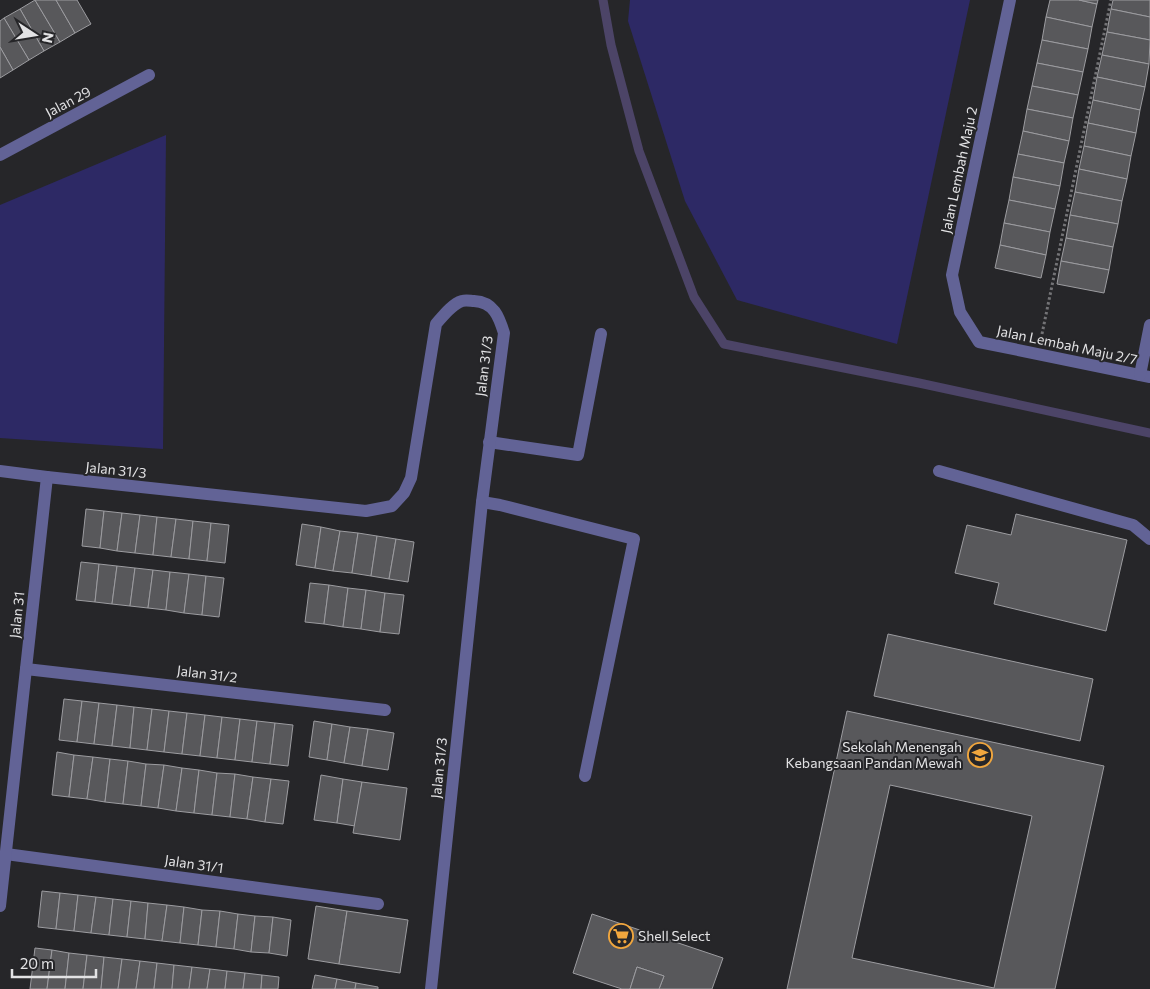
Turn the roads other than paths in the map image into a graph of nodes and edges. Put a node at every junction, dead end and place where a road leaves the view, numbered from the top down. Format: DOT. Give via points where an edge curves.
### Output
graph roads {
  1 [pos="1010,0"];
  2 [pos="149,75"];
  3 [pos="0,155"];
  4 [pos="1150,325"];
  5 [pos="601,334"];
  6 [pos="979,342"];
  7 [pos="1145,376"];
  8 [pos="490,442"];
  9 [pos="0,471"];
  10 [pos="939,471"];
  11 [pos="47,477"];
  12 [pos="482,502"];
  13 [pos="1150,539"];
  14 [pos="26,669"];
  15 [pos="385,710"];
  16 [pos="585,776"];
  17 [pos="6,854"];
  18 [pos="378,904"];
  19 [pos="0,906"];
  20 [pos="431,989"];
  1 -- 6 [label="street, Jalan Lembah Maju 2" via="952,275 960,312"];
  2 -- 3 [label="street, Jalan 29"];
  4 -- 7 [label="street"];
  5 -- 8 [label="street" via="578,455"];
  6 -- 7 [label="street, Jalan Lembah Maju 2/7"];
  8 -- 11 [label="street, Jalan 31/3" via="504,333 492,308 479,301 463,301 448,310 436,324 411,478 404,493 392,506 366,511"];
  8 -- 12 [label="street, Jalan 31/3"];
  9 -- 11 [label="street, Jalan 31/3"];
  10 -- 13 [label="street" via="1133,525"];
  11 -- 14 [label="street, Jalan 31"];
  12 -- 16 [label="street" via="634,539"];
  12 -- 20 [label="street, Jalan 31/3"];
  14 -- 15 [label="street, Jalan 31/2"];
  14 -- 17 [label="street, Jalan 31"];
  17 -- 18 [label="street, Jalan 31/1"];
  17 -- 19 [label="street, Jalan 31"];
}
